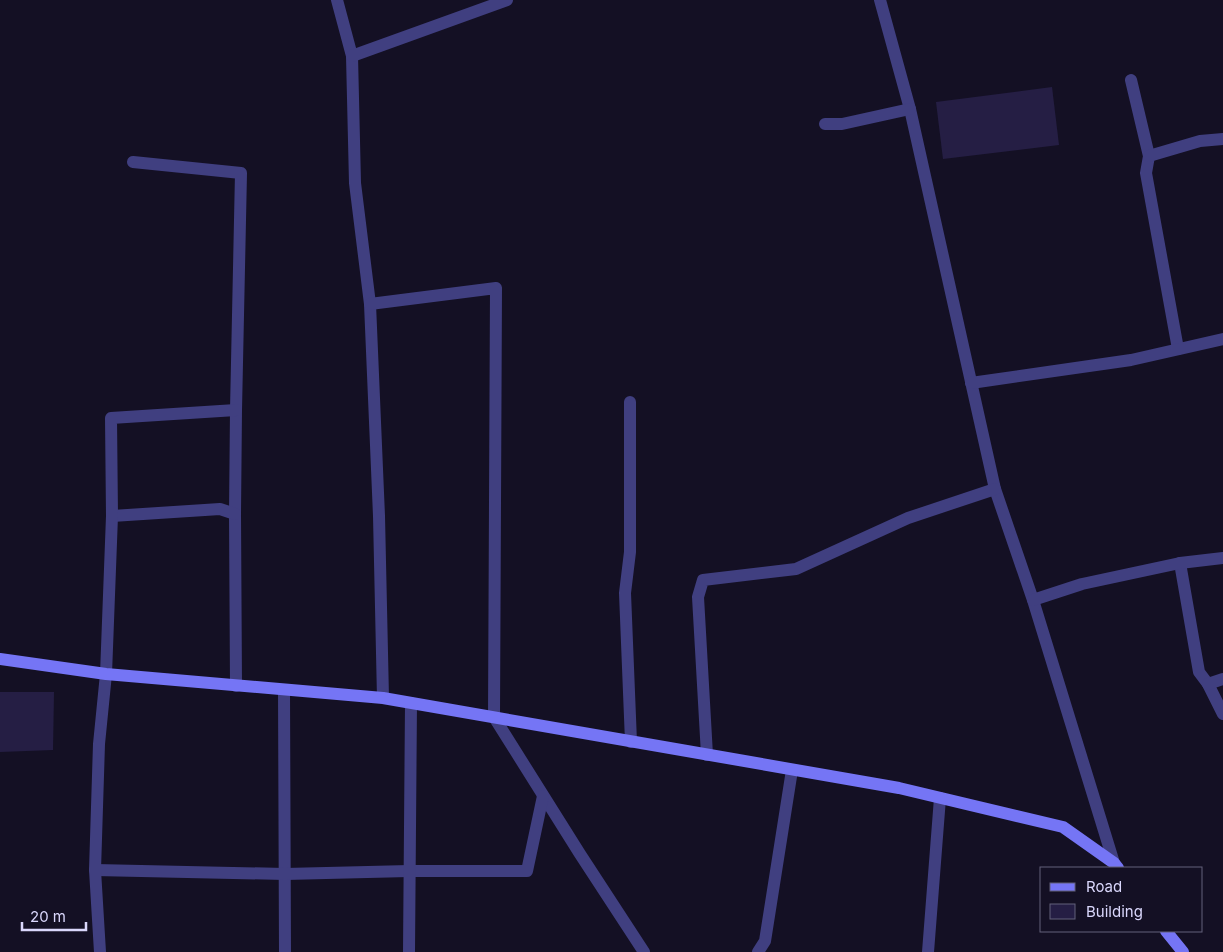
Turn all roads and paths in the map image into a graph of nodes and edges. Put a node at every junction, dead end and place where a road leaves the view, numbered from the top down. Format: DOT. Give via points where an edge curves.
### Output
graph roads {
  1 [pos="337,0"];
  2 [pos="507,0"];
  3 [pos="880,0"];
  4 [pos="352,56"];
  5 [pos="1131,80"];
  6 [pos="910,109"];
  7 [pos="824,124"];
  8 [pos="1223,139"];
  9 [pos="1149,156"];
  10 [pos="133,162"];
  11 [pos="370,304"];
  12 [pos="1223,338"];
  13 [pos="1178,349"];
  14 [pos="971,383"];
  15 [pos="630,402"];
  16 [pos="236,410"];
  17 [pos="995,489"];
  18 [pos="235,514"];
  19 [pos="112,516"];
  20 [pos="1223,558"];
  21 [pos="1180,563"];
  22 [pos="1033,600"];
  23 [pos="0,659"];
  24 [pos="106,674"];
  25 [pos="1223,679"];
  26 [pos="1208,684"];
  27 [pos="236,686"];
  28 [pos="284,690"];
  29 [pos="383,698"];
  30 [pos="411,703"];
  31 [pos="1223,714"];
  32 [pos="494,717"];
  33 [pos="631,742"];
  34 [pos="707,755"];
  35 [pos="792,770"];
  36 [pos="543,796"];
  37 [pos="940,798"];
  38 [pos="1116,866"];
  39 [pos="95,870"];
  40 [pos="409,871"];
  41 [pos="285,874"];
  42 [pos="1167,932"];
  43 [pos="100,952"];
  44 [pos="285,952"];
  45 [pos="409,952"];
  46 [pos="644,952"];
  47 [pos="758,952"];
  48 [pos="928,952"];
  49 [pos="1182,952"];
  1 -- 4 [label="street"];
  2 -- 4 [label="street"];
  3 -- 6 [label="street"];
  4 -- 11 [label="street" via="355,183"];
  5 -- 9 [label="street"];
  6 -- 7 [label="street" via="842,124"];
  6 -- 14 [label="street"];
  8 -- 9 [label="street" via="1200,141"];
  9 -- 13 [label="street" via="1146,173"];
  10 -- 16 [label="street" via="241,173"];
  11 -- 29 [label="street"];
  11 -- 32 [label="street" via="496,288"];
  12 -- 13 [label="street"];
  13 -- 14 [label="street" via="1131,360"];
  14 -- 17 [label="street"];
  15 -- 33 [label="street" via="630,552 625,593"];
  16 -- 18 [label="street"];
  16 -- 19 [label="street" via="111,418"];
  17 -- 22 [label="street"];
  17 -- 34 [label="street" via="908,518 796,569 703,580 698,597"];
  18 -- 19 [label="street" via="220,509"];
  18 -- 27 [label="street"];
  19 -- 24 [label="street"];
  20 -- 21 [label="street"];
  21 -- 22 [label="street" via="1082,584"];
  21 -- 26 [label="street" via="1199,672"];
  22 -- 38 [label="street"];
  23 -- 24 [label="main road"];
  24 -- 27 [label="main road"];
  24 -- 39 [label="street" via="99,744"];
  25 -- 26 [label="street"];
  26 -- 31 [label="street"];
  27 -- 28 [label="main road"];
  28 -- 29 [label="main road"];
  28 -- 41 [label="street"];
  29 -- 30 [label="main road"];
  30 -- 32 [label="main road"];
  30 -- 40 [label="street"];
  32 -- 33 [label="main road"];
  32 -- 36 [label="street"];
  33 -- 34 [label="main road"];
  34 -- 35 [label="main road"];
  35 -- 37 [label="main road"];
  35 -- 47 [label="street" via="765,941"];
  36 -- 40 [label="street" via="527,871"];
  36 -- 46 [label="street"];
  37 -- 38 [label="main road" via="1063,827"];
  37 -- 48 [label="street"];
  39 -- 41 [label="street"];
  39 -- 43 [label="street"];
  40 -- 41 [label="street"];
  40 -- 45 [label="street"];
  41 -- 44 [label="street"];
  42 -- 49 [label="main road"];
}
